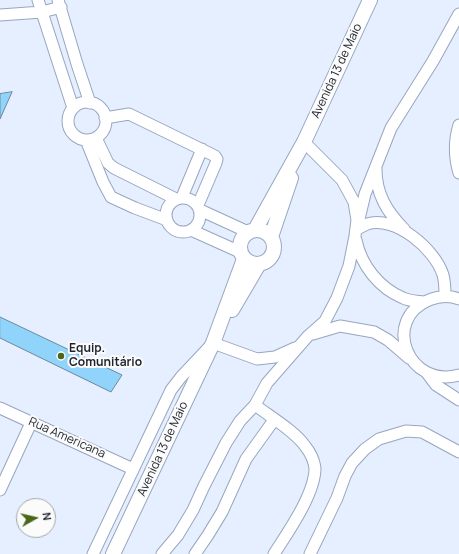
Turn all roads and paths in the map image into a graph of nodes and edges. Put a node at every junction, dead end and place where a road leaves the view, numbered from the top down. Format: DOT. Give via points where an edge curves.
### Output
graph roads {
  1 [pos="38,0"];
  2 [pos="370,0"];
  3 [pos="60,4"];
  4 [pos="42,12"];
  5 [pos="459,14"];
  6 [pos="0,16"];
  7 [pos="90,103"];
  8 [pos="73,108"];
  9 [pos="105,118"];
  10 [pos="459,125"];
  11 [pos="91,139"];
  12 [pos="304,142"];
  13 [pos="202,150"];
  14 [pos="376,165"];
  15 [pos="459,172"];
  16 [pos="179,198"];
  17 [pos="199,207"];
  18 [pos="166,220"];
  19 [pos="191,230"];
  20 [pos="252,231"];
  21 [pos="407,233"];
  22 [pos="355,236"];
  23 [pos="271,237"];
  24 [pos="242,255"];
  25 [pos="259,264"];
  26 [pos="445,296"];
  27 [pos="459,299"];
  28 [pos="424,302"];
  29 [pos="308,336"];
  30 [pos="213,343"];
  31 [pos="299,346"];
  32 [pos="411,360"];
  33 [pos="427,373"];
  34 [pos="459,375"];
  35 [pos="459,400"];
  36 [pos="254,405"];
  37 [pos="0,408"];
  38 [pos="274,420"];
  39 [pos="31,422"];
  40 [pos="459,452"];
  41 [pos="134,468"];
  42 [pos="0,490"];
  43 [pos="93,554"];
  44 [pos="113,554"];
  45 [pos="162,554"];
  46 [pos="195,554"];
  47 [pos="274,554"];
  48 [pos="310,554"];
  1 -- 4 [label="street"];
  2 -- 12 [label="main road, Avenida 13 de Maio"];
  3 -- 4 [label="street"];
  3 -- 7 [label="street"];
  4 -- 6 [label="street"];
  4 -- 8 [label="street"];
  5 -- 14 [label="street" via="433,61 390,128"];
  7 -- 8 [label="street" via="78,104"];
  7 -- 9 [label="street" via="102,111"];
  8 -- 11 [label="street" via="68,119 71,131 80,139"];
  9 -- 11 [label="street" via="104,130"];
  9 -- 13 [label="street" via="130,114"];
  10 -- 15 [label="street" via="455,156"];
  11 -- 16 [label="street" via="114,168"];
  11 -- 18 [label="street" via="103,182 111,197"];
  12 -- 20 [label="main road"];
  12 -- 22 [label="street" via="342,180 354,202 357,220"];
  12 -- 23 [label="main road"];
  13 -- 16 [label="street"];
  13 -- 17 [label="street" via="217,159"];
  14 -- 21 [label="street" via="376,180 385,207"];
  14 -- 21 [label="street" via="356,230 367,224 378,223"];
  16 -- 17 [label="street" via="193,200"];
  16 -- 18 [label="street" via="171,202 167,208"];
  17 -- 19 [label="street" via="199,222"];
  17 -- 20 [label="street"];
  18 -- 19 [label="street" via="179,232"];
  19 -- 24 [label="street"];
  20 -- 23 [label="main road" via="261,230"];
  20 -- 24 [label="main road" via="241,240"];
  21 -- 26 [label="street" via="436,260 442,275"];
  22 -- 28 [label="street" via="365,265 387,289 404,299"];
  22 -- 29 [label="street" via="349,266 337,298 325,321"];
  23 -- 25 [label="main road" via="274,242 273,254 264,263"];
  24 -- 25 [label="main road" via="253,264"];
  24 -- 30 [label="main road"];
  25 -- 30 [label="main road"];
  26 -- 27 [label="street"];
  26 -- 28 [label="street"];
  28 -- 32 [label="street" via="412,312 405,327 404,343"];
  29 -- 31 [label="street"];
  29 -- 32 [label="street" via="340,326 374,332 388,340"];
  30 -- 31 [label="street" via="258,359 275,357"];
  30 -- 41 [label="street, Avenida 13 de Maio" via="172,390"];
  30 -- 44 [label="main road, Avenida 13 de Maio"];
  31 -- 36 [label="street" via="267,383"];
  32 -- 33 [label="street"];
  33 -- 34 [label="street" via="443,377"];
  33 -- 35 [label="street" via="436,385"];
  36 -- 38 [label="street"];
  36 -- 45 [label="street" via="226,443 193,510 178,535"];
  37 -- 39 [label="street, Rua Americana"];
  38 -- 46 [label="street" via="246,459 222,512"];
  38 -- 47 [label="street" via="305,445 315,467 314,480 305,501"];
  39 -- 41 [label="street, Rua Americana"];
  39 -- 42 [label="street"];
  40 -- 48 [label="street" via="422,432 406,431 379,439 365,448 345,476 338,498"];
  41 -- 43 [label="street, Avenida 13 de Maio"];
}
